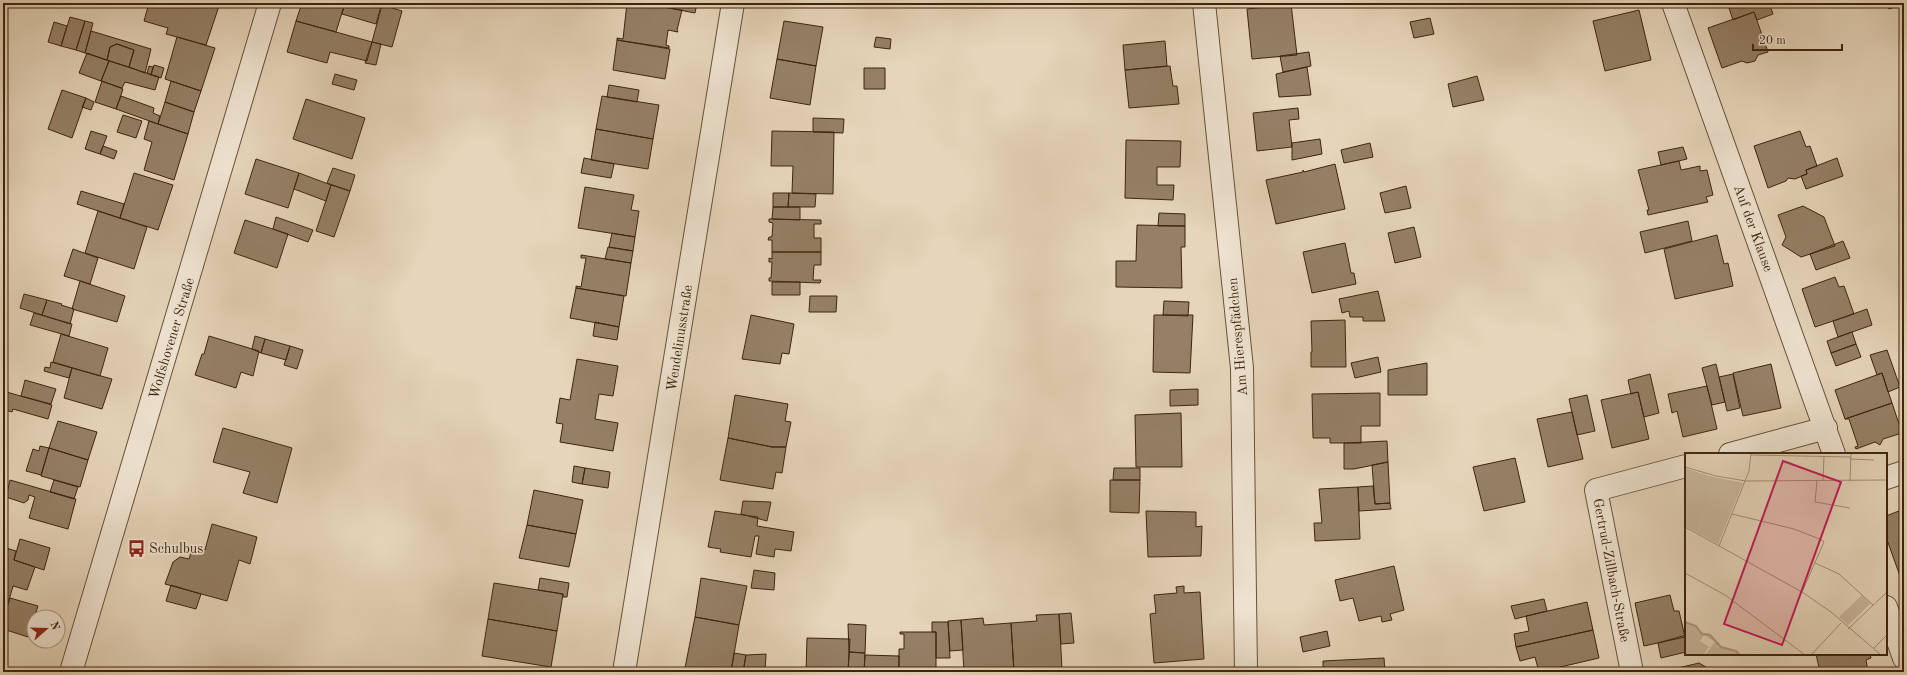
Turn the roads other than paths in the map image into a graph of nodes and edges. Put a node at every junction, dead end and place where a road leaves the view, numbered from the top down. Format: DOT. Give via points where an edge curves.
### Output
graph roads {
  1 [pos="270,3"];
  2 [pos="733,3"];
  3 [pos="1204,3"];
  4 [pos="1673,3"];
  5 [pos="1826,428"];
  6 [pos="1734,453"];
  7 [pos="1834,453"];
  8 [pos="1685,466"];
  9 [pos="1904,472"];
  10 [pos="1887,478"];
  11 [pos="1887,610"];
  12 [pos="1904,658"];
  13 [pos="71,672"];
  14 [pos="624,672"];
  15 [pos="1246,672"];
  16 [pos="1632,672"];
  1 -- 13 [label="street, Wolfshovener Straße"];
  2 -- 14 [label="street, Wendelinusstraße"];
  3 -- 15 [label="street, Am Hierespfädchen" via="1242,368"];
  4 -- 5 [label="street, Auf der Klause"];
  5 -- 6 [label="street"];
  5 -- 7 [label="street, Auf der Klause"];
  8 -- 16 [label="street, Gertrud-Zillbach-Straße" via="1596,490"];
  9 -- 10 [label="street"];
  11 -- 12 [label="street"];
}
